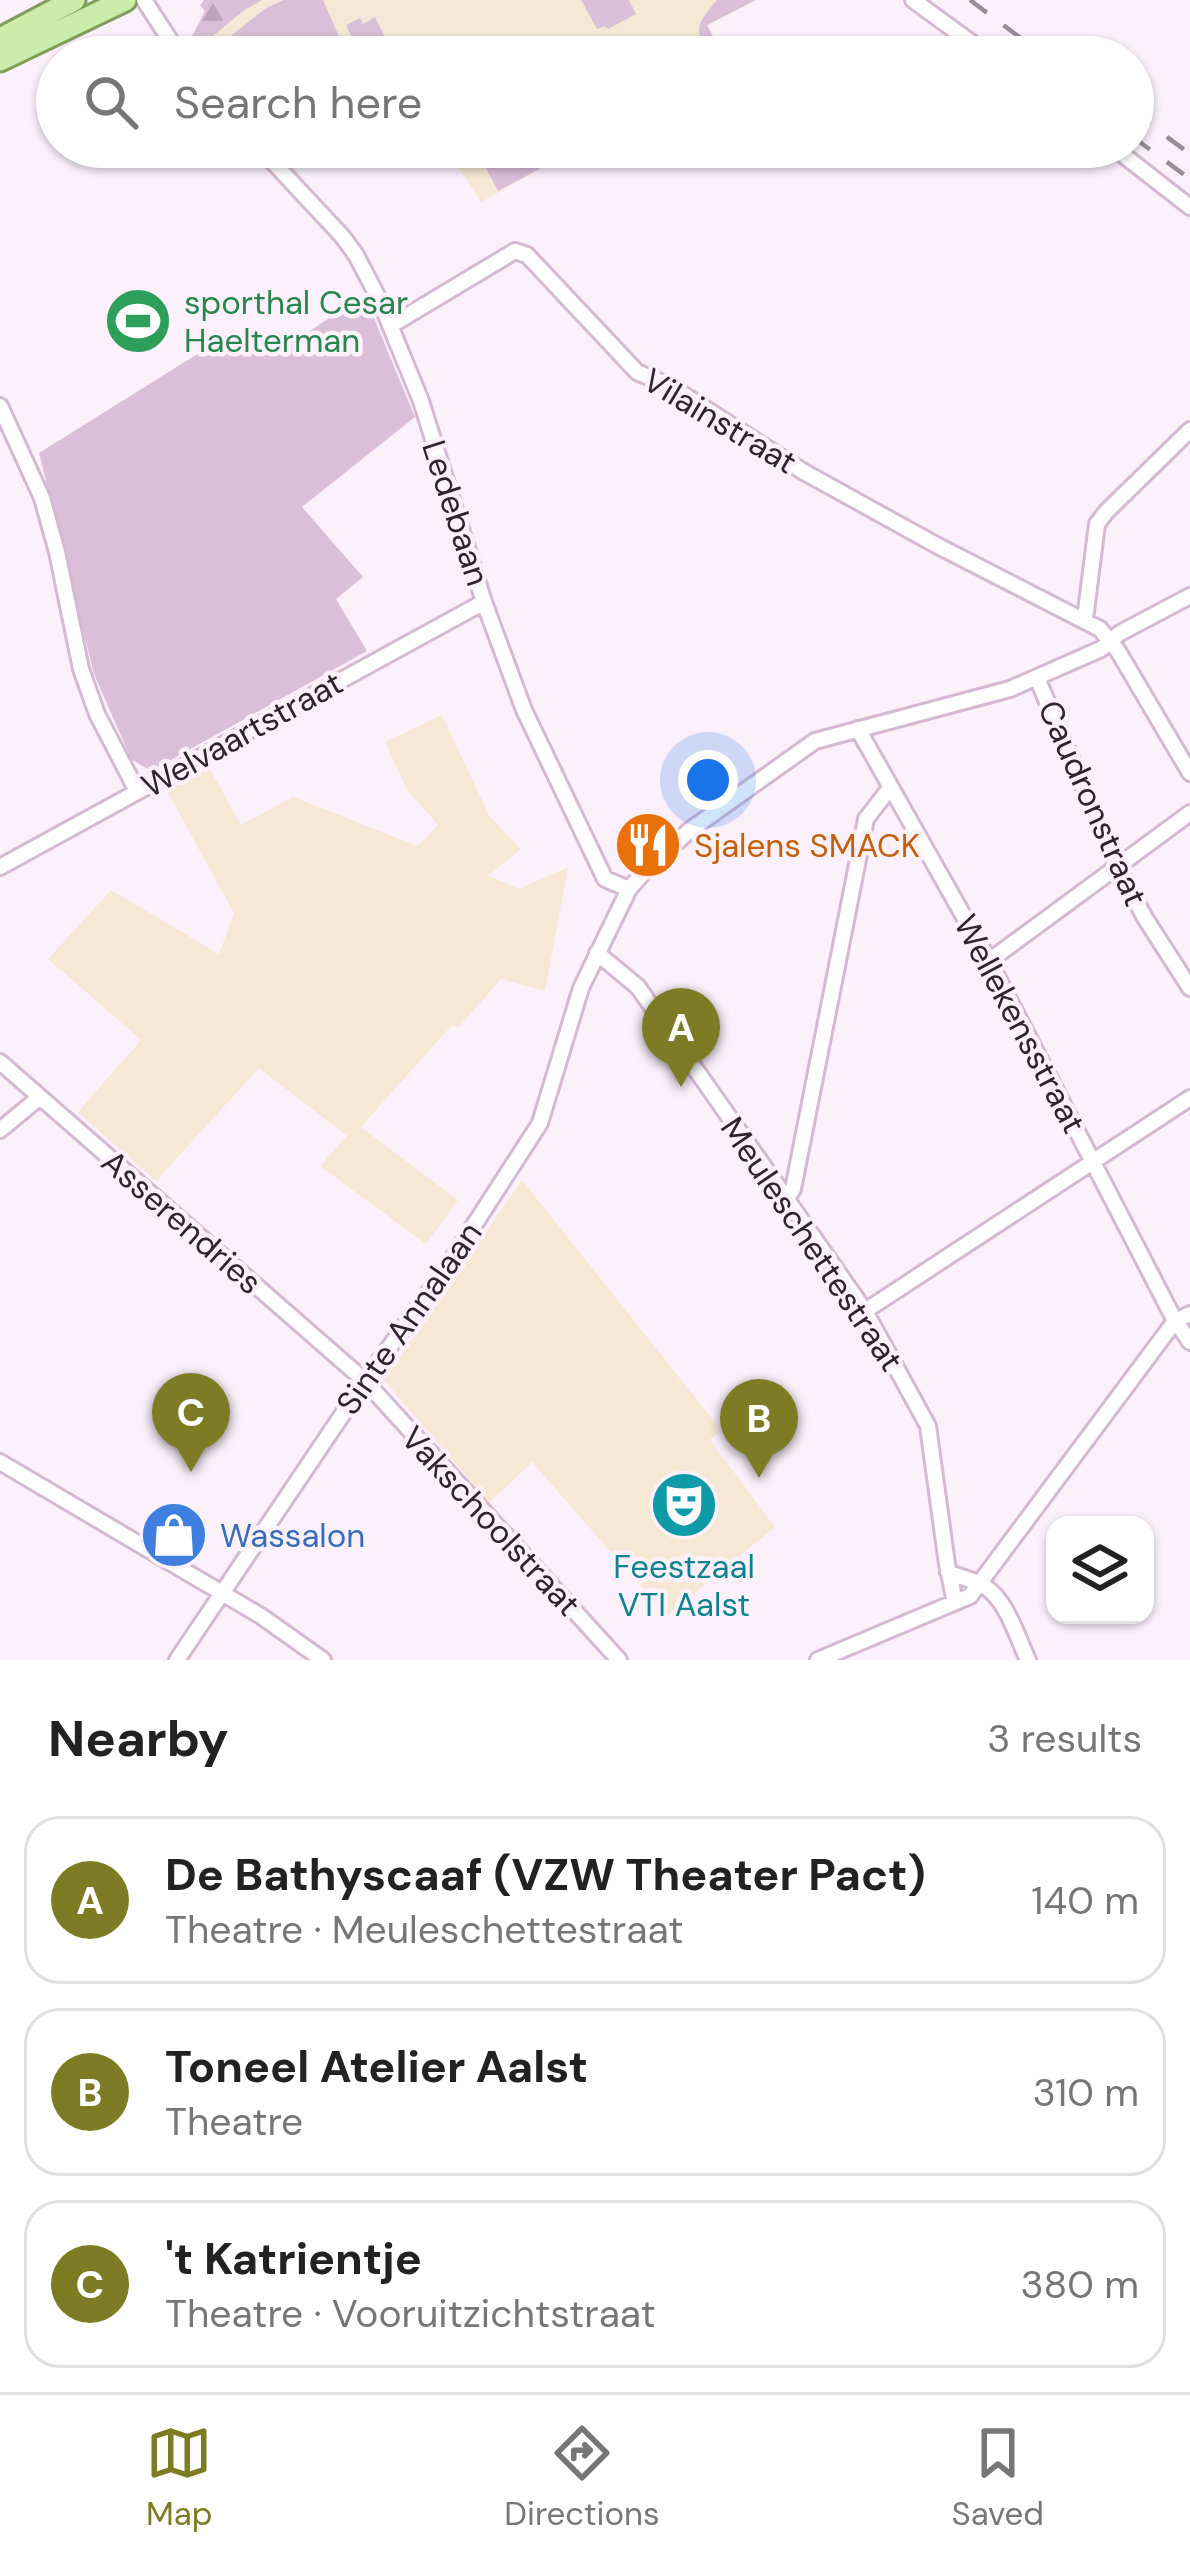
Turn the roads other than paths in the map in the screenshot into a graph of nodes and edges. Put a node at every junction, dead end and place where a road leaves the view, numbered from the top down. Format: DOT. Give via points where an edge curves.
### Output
graph roads {
  1 [pos="74,0"];
  2 [pos="125,0"];
  3 [pos="144,0"];
  4 [pos="913,0"];
  5 [pos="50,36"];
  6 [pos="167,36"];
  7 [pos="962,36"];
  8 [pos="0,39"];
  9 [pos="36,43"];
  10 [pos="0,60"];
  11 [pos="279,168"];
  12 [pos="1140,168"];
  13 [pos="1190,207"];
  14 [pos="390,326"];
  15 [pos="0,406"];
  16 [pos="1190,430"];
  17 [pos="5,432"];
  18 [pos="1190,596"];
  19 [pos="484,602"];
  20 [pos="1085,619"];
  21 [pos="1110,641"];
  22 [pos="1037,678"];
  23 [pos="858,729"];
  24 [pos="1190,772"];
  25 [pos="890,788"];
  26 [pos="137,791"];
  27 [pos="1190,813"];
  28 [pos="0,867"];
  29 [pos="1118,868"];
  30 [pos="629,889"];
  31 [pos="597,953"];
  32 [pos="989,961"];
  33 [pos="1190,988"];
  34 [pos="0,1062"];
  35 [pos="40,1097"];
  36 [pos="1190,1098"];
  37 [pos="0,1130"];
  38 [pos="1092,1162"];
  39 [pos="787,1198"];
  40 [pos="865,1311"];
  41 [pos="1183,1318"];
  42 [pos="1190,1342"];
  43 [pos="364,1382"];
  44 [pos="2,1466"];
  45 [pos="948,1572"];
  46 [pos="981,1584"];
  47 [pos="220,1592"];
  48 [pos="955,1602"];
  49 [pos="177,1660"];
  50 [pos="323,1660"];
  51 [pos="619,1660"];
  52 [pos="818,1660"];
  53 [pos="1028,1660"];
  1 -- 8 [label="main road"];
  2 -- 5 [label="main road"];
  3 -- 6 [label="street"];
  4 -- 7 [label="street"];
  9 -- 10 [label="main road"];
  11 -- 14 [label="street, Ledebaan" via="356,255"];
  12 -- 13 [label="street"];
  14 -- 19 [label="street, Ledebaan"];
  14 -- 20 [label="street, Vilainstraat" via="515,251 527,255 637,372 938,546"];
  15 -- 17 [label="street"];
  16 -- 20 [label="street" via="1097,524"];
  17 -- 26 [label="street" via="42,498 87,686"];
  18 -- 21 [label="street, Sinte Annalaan"];
  19 -- 26 [label="street, Welvaartstraat"];
  19 -- 30 [label="street, Ledebaan" via="524,710 605,879"];
  20 -- 21 [label="street, Vilainstraat"];
  21 -- 22 [label="street, Sinte Annalaan"];
  21 -- 24 [label="street, Vilainstraat"];
  22 -- 23 [label="street, Sinte Annalaan"];
  22 -- 29 [label="street, Caudronstraat"];
  23 -- 25 [label="street, Wellekensstraat"];
  23 -- 30 [label="street, Sinte Annalaan" via="815,741 691,830"];
  25 -- 32 [label="street, Wellekensstraat"];
  25 -- 39 [label="street" via="866,818"];
  26 -- 28 [label="street, Welvaartstraat"];
  27 -- 29 [label="street"];
  29 -- 32 [label="street"];
  29 -- 33 [label="street, Caudronstraat"];
  30 -- 31 [label="street, Sinte Annalaan"];
  31 -- 39 [label="street, Meuleschettestraat" via="638,987"];
  31 -- 43 [label="street, Sinte Annalaan" via="540,1123"];
  32 -- 38 [label="street, Wellekensstraat"];
  34 -- 35 [label="street, Asserendries"];
  35 -- 37 [label="street"];
  35 -- 43 [label="street, Asserendries"];
  36 -- 38 [label="street"];
  38 -- 40 [label="street"];
  38 -- 41 [label="street, Wellekensstraat"];
  39 -- 40 [label="street, Meuleschettestraat"];
  40 -- 45 [label="street, Meuleschettestraat" via="928,1426"];
  41 -- 42 [label="street, Wellekensstraat"];
  41 -- 46 [label="street"];
  43 -- 47 [label="street, Sinte Annalaan"];
  43 -- 51 [label="street, Vakschoolstraat"];
  44 -- 47 [label="street"];
  45 -- 46 [label="street"];
  45 -- 48 [label="street, Meuleschettestraat"];
  46 -- 48 [label="street"];
  46 -- 53 [label="street" via="999,1599"];
  47 -- 49 [label="street, Sinte Annalaan"];
  47 -- 50 [label="street"];
  48 -- 52 [label="street"];
}
